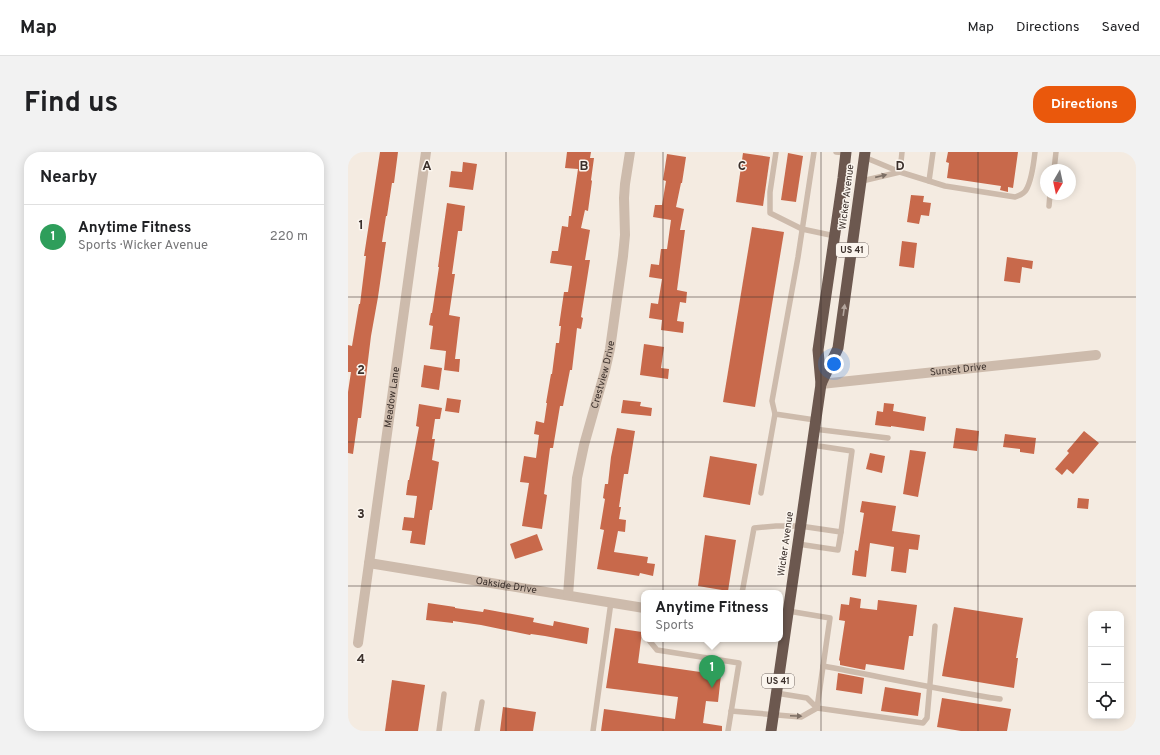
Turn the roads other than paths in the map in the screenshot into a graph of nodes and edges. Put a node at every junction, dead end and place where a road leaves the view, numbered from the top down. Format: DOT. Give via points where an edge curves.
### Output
graph roads {
  1 [pos="426,152"];
  2 [pos="630,152"];
  3 [pos="776,152"];
  4 [pos="814,152"];
  5 [pos="842,152"];
  6 [pos="902,152"];
  7 [pos="933,152"];
  8 [pos="1035,152"];
  9 [pos="1056,152"];
  10 [pos="865,155"];
  11 [pos="1055,164"];
  12 [pos="900,172"];
  13 [pos="862,181"];
  14 [pos="929,181"];
  15 [pos="1050,200"];
  16 [pos="1049,206"];
  17 [pos="802,229"];
  18 [pos="835,236"];
  19 [pos="1096,355"];
  20 [pos="821,384"];
  21 [pos="775,414"];
  22 [pos="815,425"];
  23 [pos="888,438"];
  24 [pos="812,446"];
  25 [pos="761,493"];
  26 [pos="800,526"];
  27 [pos="841,532"];
  28 [pos="798,544"];
  29 [pos="368,563"];
  30 [pos="743,590"];
  31 [pos="568,595"];
  32 [pos="611,602"];
  33 [pos="641,607"];
  34 [pos="788,611"];
  35 [pos="936,626"];
  36 [pos="783,628"];
  37 [pos="650,642"];
  38 [pos="781,642"];
  39 [pos="358,643"];
  40 [pos="823,666"];
  41 [pos="930,686"];
  42 [pos="776,693"];
  43 [pos="444,694"];
  44 [pos="1000,699"];
  45 [pos="482,702"];
  46 [pos="816,708"];
  47 [pos="731,711"];
  48 [pos="773,714"];
  49 [pos="439,731"];
  50 [pos="477,731"];
  51 [pos="593,731"];
  52 [pos="728,731"];
  53 [pos="771,731"];
  1 -- 29 [label="street, Meadow Lane"];
  2 -- 31 [label="street, Crestview Drive" via="624,198 623,256 610,349 576,478"];
  3 -- 17 [label="lane" via="770,192 770,213"];
  4 -- 17 [label="lane"];
  5 -- 18 [label="highway, Wicker Avenue / US 41"];
  6 -- 12 [label="lane"];
  7 -- 14 [label="lane"];
  8 -- 14 [label="lane" via="1026,190 1015,197"];
  9 -- 11 [label="lane"];
  10 -- 12 [label="lane"];
  10 -- 13 [label="highway, Wicker Avenue / US 41"];
  13 -- 12 [label="lane, one-way"];
  12 -- 14 [label="lane"];
  20 -- 13 [label="highway, Wicker Avenue / US 41, one-way" via="838,348"];
  15 -- 16 [label="lane"];
  17 -- 18 [label="lane"];
  17 -- 21 [label="lane" via="772,401"];
  18 -- 20 [label="highway, Wicker Avenue / US 41" via="818,350"];
  19 -- 20 [label="street, Sunset Drive"];
  20 -- 22 [label="highway, Wicker Avenue / US 41"];
  21 -- 22 [label="lane"];
  21 -- 25 [label="lane"];
  22 -- 23 [label="lane"];
  22 -- 24 [label="highway, Wicker Avenue / US 41"];
  24 -- 26 [label="highway, Wicker Avenue / US 41"];
  24 -- 27 [label="lane" via="852,451"];
  26 -- 27 [label="lane"];
  26 -- 28 [label="highway, Wicker Avenue / US 41"];
  26 -- 30 [label="lane" via="754,528"];
  27 -- 28 [label="lane" via="838,550"];
  28 -- 34 [label="highway, Wicker Avenue / US 41"];
  29 -- 31 [label="street, Oakside Drive"];
  29 -- 39 [label="street, Meadow Lane"];
  31 -- 32 [label="street, Oakside Drive"];
  32 -- 33 [label="street, Oakside Drive"];
  32 -- 51 [label="lane"];
  34 -- 36 [label="highway, Wicker Avenue / US 41"];
  34 -- 40 [label="lane" via="830,618"];
  35 -- 41 [label="lane"];
  37 -- 47 [label="lane" via="657,650 739,663"];
  38 -- 42 [label="highway, Wicker Avenue / US 41"];
  40 -- 41 [label="lane"];
  40 -- 46 [label="lane"];
  41 -- 44 [label="lane"];
  41 -- 46 [label="lane" via="927,718 923,722"];
  42 -- 46 [label="lane" via="807,698"];
  42 -- 48 [label="highway, Wicker Avenue / US 41"];
  43 -- 49 [label="lane"];
  45 -- 50 [label="lane"];
  48 -- 46 [label="lane, one-way" via="801,717"];
  47 -- 48 [label="lane"];
  47 -- 52 [label="lane"];
  48 -- 53 [label="highway, Wicker Avenue / US 41"];
}
